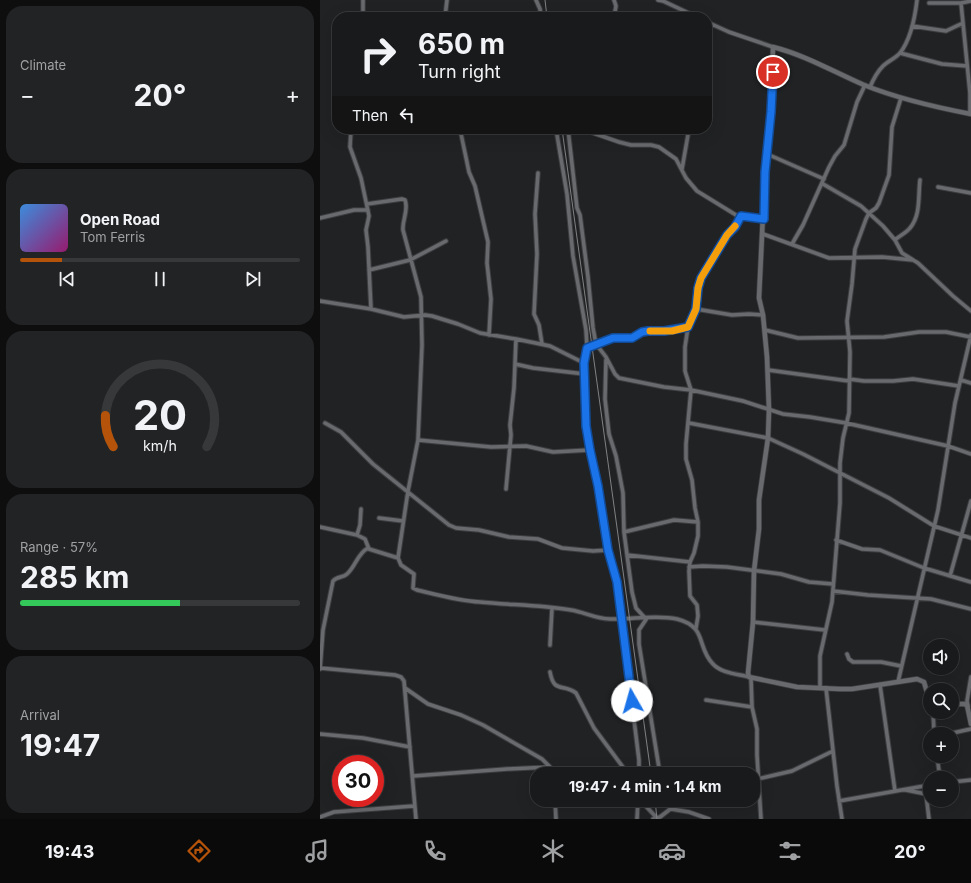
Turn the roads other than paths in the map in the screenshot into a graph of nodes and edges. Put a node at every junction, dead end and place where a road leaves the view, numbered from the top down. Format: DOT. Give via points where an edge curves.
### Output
graph roads {
  1 [pos="363,0"];
  2 [pos="447,0"];
  3 [pos="536,0"];
  4 [pos="614,0"];
  5 [pos="658,0"];
  6 [pos="916,0"];
  7 [pos="942,1"];
  8 [pos="969,1"];
  9 [pos="929,3"];
  10 [pos="962,3"];
  11 [pos="363,12"];
  12 [pos="446,12"];
  13 [pos="540,12"];
  14 [pos="615,12"];
  15 [pos="686,12"];
  16 [pos="963,23"];
  17 [pos="712,24"];
  18 [pos="912,26"];
  19 [pos="773,47"];
  20 [pos="966,48"];
  21 [pos="971,48"];
  22 [pos="900,53"];
  23 [pos="967,66"];
  24 [pos="867,86"];
  25 [pos="901,98"];
  26 [pos="970,114"];
  27 [pos="350,134"];
  28 [pos="461,134"];
  29 [pos="557,134"];
  30 [pos="569,134"];
  31 [pos="598,134"];
  32 [pos="688,134"];
  33 [pos="767,154"];
  34 [pos="682,171"];
  35 [pos="538,173"];
  36 [pos="824,179"];
  37 [pos="920,180"];
  38 [pos="823,184"];
  39 [pos="938,187"];
  40 [pos="971,193"];
  41 [pos="367,204"];
  42 [pos="368,210"];
  43 [pos="869,214"];
  44 [pos="741,216"];
  45 [pos="320,218"];
  46 [pos="764,219"];
  47 [pos="763,234"];
  48 [pos="895,240"];
  49 [pos="446,241"];
  50 [pos="792,244"];
  51 [pos="854,257"];
  52 [pos="410,260"];
  53 [pos="915,261"];
  54 [pos="369,270"];
  55 [pos="320,301"];
  56 [pos="371,309"];
  57 [pos="696,309"];
  58 [pos="971,311"];
  59 [pos="421,315"];
  60 [pos="763,315"];
  61 [pos="688,327"];
  62 [pos="765,330"];
  63 [pos="489,335"];
  64 [pos="971,336"];
  65 [pos="849,338"];
  66 [pos="516,339"];
  67 [pos="542,344"];
  68 [pos="596,344"];
  69 [pos="587,348"];
  70 [pos="606,357"];
  71 [pos="584,363"];
  72 [pos="515,364"];
  73 [pos="768,370"];
  74 [pos="585,374"];
  75 [pos="849,380"];
  76 [pos="961,380"];
  77 [pos="971,383"];
  78 [pos="959,386"];
  79 [pos="691,390"];
  80 [pos="769,410"];
  81 [pos="325,423"];
  82 [pos="689,423"];
  83 [pos="846,423"];
  84 [pos="768,438"];
  85 [pos="418,440"];
  86 [pos="510,446"];
  87 [pos="948,446"];
  88 [pos="590,450"];
  89 [pos="971,454"];
  90 [pos="840,474"];
  91 [pos="506,489"];
  92 [pos="408,491"];
  93 [pos="971,501"];
  94 [pos="361,509"];
  95 [pos="379,518"];
  96 [pos="403,521"];
  97 [pos="698,522"];
  98 [pos="934,526"];
  99 [pos="320,527"];
  100 [pos="624,532"];
  101 [pos="357,535"];
  102 [pos="962,536"];
  103 [pos="971,538"];
  104 [pos="836,540"];
  105 [pos="368,548"];
  106 [pos="608,550"];
  107 [pos="627,555"];
  108 [pos="398,558"];
  109 [pos="690,562"];
  110 [pos="689,567"];
  111 [pos="924,568"];
  112 [pos="754,571"];
  113 [pos="950,576"];
  114 [pos="971,582"];
  115 [pos="833,584"];
  116 [pos="833,591"];
  117 [pos="917,598"];
  118 [pos="552,608"];
  119 [pos="971,609"];
  120 [pos="646,618"];
  121 [pos="620,619"];
  122 [pos="753,622"];
  123 [pos="696,628"];
  124 [pos="825,630"];
  125 [pos="550,645"];
  126 [pos="846,654"];
  127 [pos="901,666"];
  128 [pos="320,668"];
  129 [pos="550,672"];
  130 [pos="971,677"];
  131 [pos="750,678"];
  132 [pos="898,682"];
  133 [pos="924,683"];
  134 [pos="880,685"];
  135 [pos="405,688"];
  136 [pos="820,688"];
  137 [pos="826,688"];
  138 [pos="706,700"];
  139 [pos="969,701"];
  140 [pos="959,704"];
  141 [pos="752,707"];
  142 [pos="968,707"];
  143 [pos="971,724"];
  144 [pos="971,729"];
  145 [pos="959,731"];
  146 [pos="320,734"];
  147 [pos="410,747"];
  148 [pos="833,751"];
  149 [pos="550,767"];
  150 [pos="623,767"];
  151 [pos="639,767"];
  152 [pos="659,767"];
  153 [pos="758,767"];
  154 [pos="530,768"];
  155 [pos="413,776"];
  156 [pos="760,778"];
  157 [pos="971,780"];
  158 [pos="959,781"];
  159 [pos="923,786"];
  160 [pos="903,790"];
  161 [pos="895,791"];
  162 [pos="923,793"];
  163 [pos="760,794"];
  164 [pos="839,801"];
  165 [pos="414,806"];
  166 [pos="555,807"];
  167 [pos="638,807"];
  168 [pos="646,807"];
  169 [pos="673,807"];
  170 [pos="928,807"];
  171 [pos="671,809"];
  172 [pos="320,816"];
  173 [pos="657,818"];
  174 [pos="416,819"];
  175 [pos="556,819"];
  176 [pos="637,819"];
  177 [pos="709,819"];
  178 [pos="761,819"];
  179 [pos="842,819"];
  180 [pos="929,819"];
  1 -- 11 [label="street"];
  2 -- 12 [label="street"];
  3 -- 13 [label="street"];
  4 -- 14 [label="street"];
  5 -- 15 [label="street"];
  6 -- 18 [label="street"];
  7 -- 9 [label="street"];
  7 -- 10 [label="street"];
  8 -- 10 [label="street"];
  10 -- 16 [label="street"];
  16 -- 18 [label="street" via="946,31"];
  16 -- 20 [label="street"];
  17 -- 19 [label="street"];
  18 -- 22 [label="street"];
  19 -- 24 [label="street" via="791,52"];
  19 -- 33 [label="street"];
  20 -- 21 [label="street"];
  20 -- 23 [label="street"];
  22 -- 23 [label="street" via="942,64"];
  22 -- 24 [label="street" via="883,66"];
  23 -- 26 [label="street"];
  24 -- 25 [label="street"];
  24 -- 36 [label="street" via="853,112 845,141"];
  25 -- 26 [label="street"];
  25 -- 43 [label="street" via="892,128 889,175 879,203"];
  27 -- 41 [label="street" via="350,147"];
  28 -- 63 [label="street" via="488,242 487,263 491,299"];
  29 -- 69 [label="street"];
  30 -- 68 [label="street"];
  31 -- 34 [label="street" via="631,145 658,147 676,159"];
  32 -- 34 [label="street"];
  33 -- 36 [label="street"];
  33 -- 46 [label="street"];
  34 -- 44 [label="street" via="697,191"];
  35 -- 67 [label="street" via="534,314"];
  36 -- 38 [label="street"];
  37 -- 48 [label="street" via="918,211 909,230"];
  38 -- 43 [label="street" via="862,206"];
  38 -- 50 [label="street"];
  39 -- 40 [label="street"];
  41 -- 42 [label="street"];
  41 -- 52 [label="street" via="405,200 407,205 402,222"];
  42 -- 45 [label="street" via="354,210"];
  42 -- 54 [label="street" via="366,230"];
  43 -- 48 [label="street"];
  43 -- 51 [label="street" via="862,226"];
  44 -- 46 [label="street"];
  44 -- 57 [label="street" via="701,278"];
  46 -- 47 [label="street"];
  47 -- 50 [label="street"];
  47 -- 60 [label="street" via="759,298"];
  48 -- 53 [label="street" via="902,253"];
  49 -- 52 [label="street"];
  50 -- 51 [label="street" via="829,258"];
  51 -- 53 [label="street"];
  51 -- 65 [label="street" via="847,321"];
  52 -- 54 [label="street"];
  52 -- 59 [label="street" via="421,297"];
  53 -- 58 [label="street"];
  54 -- 56 [label="street"];
  55 -- 56 [label="street"];
  56 -- 59 [label="street" via="404,317"];
  57 -- 60 [label="street" via="732,315"];
  57 -- 61 [label="street"];
  59 -- 63 [label="street" via="436,317"];
  59 -- 85 [label="street"];
  60 -- 62 [label="street"];
  61 -- 68 [label="street" via="642,332 632,338 613,338"];
  61 -- 79 [label="street" via="685,371"];
  62 -- 65 [label="street" via="798,338"];
  62 -- 73 [label="street"];
  63 -- 66 [label="street"];
  64 -- 65 [label="street" via="946,332 920,332"];
  64 -- 76 [label="street"];
  65 -- 75 [label="street"];
  66 -- 67 [label="street"];
  66 -- 72 [label="street"];
  67 -- 71 [label="street"];
  68 -- 69 [label="street"];
  68 -- 70 [label="street"];
  69 -- 71 [label="street"];
  70 -- 79 [label="street" via="619,378"];
  70 -- 100 [label="street" via="605,399 609,434 623,493"];
  71 -- 74 [label="street"];
  72 -- 74 [label="street"];
  72 -- 86 [label="street"];
  73 -- 75 [label="street"];
  73 -- 80 [label="street"];
  74 -- 88 [label="street" via="586,426"];
  75 -- 78 [label="street" via="913,379"];
  75 -- 83 [label="street" via="850,401"];
  76 -- 77 [label="street"];
  76 -- 78 [label="street"];
  78 -- 87 [label="street"];
  79 -- 80 [label="street" via="743,401"];
  79 -- 82 [label="street"];
  80 -- 83 [label="street"];
  80 -- 84 [label="street"];
  81 -- 92 [label="street" via="340,432 373,464"];
  82 -- 84 [label="street"];
  82 -- 97 [label="street" via="686,459"];
  83 -- 87 [label="street"];
  83 -- 90 [label="street"];
  84 -- 90 [label="street"];
  84 -- 112 [label="street" via="758,500 759,525"];
  85 -- 86 [label="street" via="491,447"];
  85 -- 92 [label="street"];
  86 -- 88 [label="street" via="526,446 553,452"];
  86 -- 91 [label="street"];
  87 -- 89 [label="street"];
  87 -- 98 [label="street"];
  88 -- 106 [label="street"];
  90 -- 98 [label="street" via="889,498"];
  90 -- 104 [label="street"];
  92 -- 96 [label="street"];
  92 -- 106 [label="street" via="456,528 538,539 562,548"];
  93 -- 102 [label="street"];
  94 -- 101 [label="street"];
  95 -- 96 [label="street"];
  96 -- 108 [label="street"];
  97 -- 100 [label="street" via="665,521"];
  97 -- 109 [label="street" via="698,536"];
  98 -- 102 [label="street"];
  98 -- 111 [label="street"];
  99 -- 101 [label="street"];
  100 -- 107 [label="street"];
  101 -- 105 [label="street" via="365,539"];
  102 -- 103 [label="street"];
  102 -- 113 [label="street"];
  104 -- 111 [label="street" via="862,549 880,550"];
  104 -- 115 [label="street"];
  105 -- 108 [label="street"];
  105 -- 128 [label="street" via="359,555 346,575 333,581 323,630"];
  106 -- 121 [label="street" via="617,582"];
  107 -- 109 [label="street"];
  107 -- 120 [label="street" via="634,603"];
  108 -- 118 [label="street" via="401,565 414,574 413,588 417,590 448,598"];
  109 -- 110 [label="street"];
  110 -- 112 [label="street" via="715,566"];
  110 -- 123 [label="street" via="689,593 697,605"];
  111 -- 113 [label="street"];
  111 -- 117 [label="street"];
  112 -- 115 [label="street"];
  112 -- 122 [label="street"];
  113 -- 114 [label="street"];
  115 -- 116 [label="street"];
  116 -- 117 [label="street"];
  116 -- 124 [label="street"];
  117 -- 119 [label="street" via="939,600"];
  117 -- 127 [label="street"];
  118 -- 121 [label="street"];
  118 -- 125 [label="street"];
  120 -- 121 [label="street"];
  120 -- 123 [label="street" via="667,617 687,622"];
  120 -- 152 [label="street" via="639,630 639,644"];
  121 -- 151 [label="street"];
  122 -- 124 [label="street"];
  122 -- 131 [label="street" via="748,673"];
  123 -- 131 [label="street" via="713,664 721,670"];
  124 -- 136 [label="street" via="820,656"];
  126 -- 127 [label="street" via="853,662 881,662"];
  127 -- 132 [label="street"];
  128 -- 135 [label="street" via="395,675 403,679"];
  129 -- 150 [label="street" via="555,685 576,693 594,728"];
  130 -- 139 [label="street"];
  131 -- 136 [label="street" via="797,687"];
  131 -- 141 [label="street"];
  132 -- 133 [label="street" via="914,679 922,680"];
  132 -- 134 [label="street"];
  134 -- 137 [label="street" via="852,689"];
  134 -- 161 [label="street"];
  135 -- 147 [label="street"];
  135 -- 149 [label="street" via="428,704 483,725 542,759"];
  136 -- 137 [label="street"];
  137 -- 148 [label="street"];
  138 -- 141 [label="street"];
  139 -- 142 [label="street"];
  140 -- 142 [label="street"];
  141 -- 153 [label="street" via="757,729"];
  142 -- 143 [label="street"];
  144 -- 145 [label="street"];
  146 -- 147 [label="street" via="363,738"];
  147 -- 155 [label="street"];
  148 -- 156 [label="street" via="792,771"];
  148 -- 164 [label="street"];
  154 -- 155 [label="street"];
  155 -- 165 [label="street"];
  157 -- 158 [label="street"];
  159 -- 160 [label="street"];
  160 -- 161 [label="street"];
  160 -- 162 [label="street"];
  161 -- 164 [label="street"];
  163 -- 178 [label="street"];
  164 -- 179 [label="street"];
  165 -- 172 [label="street" via="334,812"];
  165 -- 174 [label="street"];
  166 -- 175 [label="street"];
  167 -- 176 [label="street"];
  168 -- 173 [label="street"];
  169 -- 171 [label="street"];
  170 -- 180 [label="street"];
  171 -- 173 [label="street"];
  171 -- 177 [label="street"];
}
